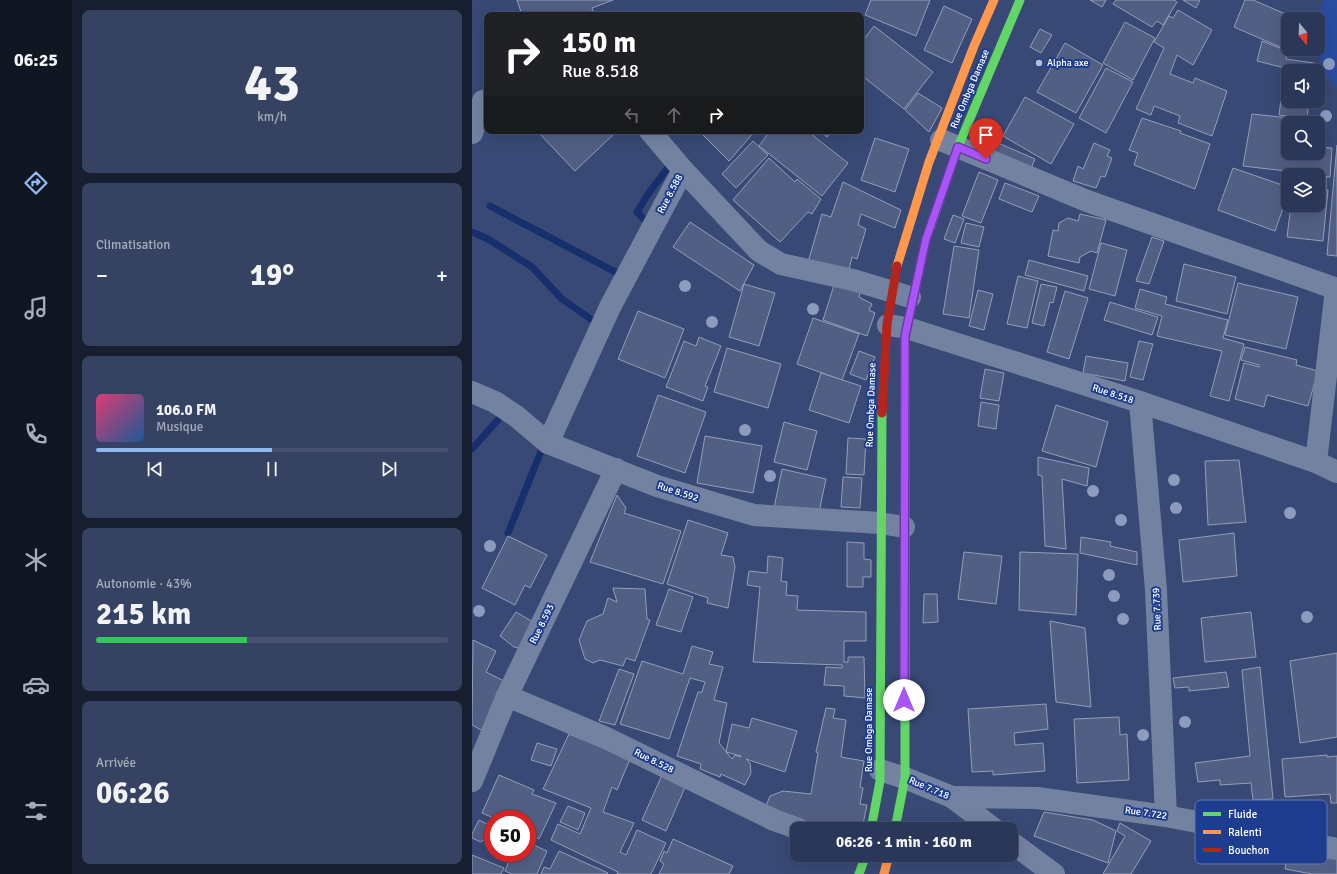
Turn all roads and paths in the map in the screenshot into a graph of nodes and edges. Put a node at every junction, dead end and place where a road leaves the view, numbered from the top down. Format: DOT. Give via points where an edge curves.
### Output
graph roads {
  1 [pos="994,0"];
  2 [pos="1020,0"];
  3 [pos="481,99"];
  4 [pos="472,134"];
  5 [pos="653,134"];
  6 [pos="938,139"];
  7 [pos="958,147"];
  8 [pos="683,170"];
  9 [pos="1337,289"];
  10 [pos="892,293"];
  11 [pos="913,298"];
  12 [pos="897,326"];
  13 [pos="472,392"];
  14 [pos="1140,402"];
  15 [pos="548,443"];
  16 [pos="1316,462"];
  17 [pos="616,469"];
  18 [pos="1337,472"];
  19 [pos="880,523"];
  20 [pos="904,527"];
  21 [pos="507,696"];
  22 [pos="880,770"];
  23 [pos="905,778"];
  24 [pos="472,780"];
  25 [pos="952,797"];
  26 [pos="1166,816"];
  27 [pos="1195,821"];
  28 [pos="872,822"];
  29 [pos="896,822"];
  30 [pos="985,822"];
  31 [pos="790,826"];
  32 [pos="1327,846"];
  33 [pos="1018,847"];
  34 [pos="1337,848"];
  35 [pos="863,862"];
  36 [pos="888,862"];
  37 [pos="859,874"];
  38 [pos="884,874"];
  39 [pos="1054,874"];
  1 -- 6 [label="main road, Rue Ombga Damase"];
  2 -- 7 [label="main road, Rue Ombga Damase"];
  3 -- 4 [label="street"];
  5 -- 8 [label="street"];
  6 -- 7 [label="street"];
  6 -- 10 [label="main road, Rue Ombga Damase" via="898,261"];
  7 -- 9 [label="street" via="1087,201"];
  7 -- 11 [label="main road, Rue Ombga Damase" via="926,239"];
  8 -- 10 [label="street, Rue 8.588" via="759,251 781,264 853,280"];
  8 -- 15 [label="street, Rue 8.588" via="610,307"];
  9 -- 16 [label="street"];
  10 -- 11 [label="street, Rue 8.588"];
  10 -- 12 [label="main road, Rue Ombga Damase"];
  11 -- 12 [label="main road, Rue Ombga Damase"];
  12 -- 14 [label="street, Rue 8.518"];
  12 -- 19 [label="main road, Rue Ombga Damase" via="880,427"];
  12 -- 20 [label="main road, Rue Ombga Damase" via="905,336"];
  13 -- 15 [label="street, Rue 8.592" via="516,416"];
  14 -- 16 [label="street, Rue 8.518"];
  14 -- 26 [label="street, Rue 7.739" via="1156,590"];
  15 -- 17 [label="street, Rue 8.592"];
  16 -- 18 [label="street, Rue 8.518"];
  17 -- 19 [label="street, Rue 8.592" via="657,486 754,515"];
  17 -- 21 [label="street, Rue 8.593"];
  19 -- 20 [label="street, Rue 8.592"];
  19 -- 22 [label="main road, Rue Ombga Damase"];
  20 -- 23 [label="main road, Rue Ombga Damase"];
  21 -- 24 [label="street, Rue 8.593"];
  21 -- 31 [label="street, Rue 8.528" via="604,737"];
  22 -- 23 [label="street, Rue 7.718"];
  22 -- 28 [label="main road, Rue Ombga Damase"];
  23 -- 25 [label="street, Rue 7.718"];
  23 -- 29 [label="main road, Rue Ombga Damase"];
  25 -- 26 [label="street, Rue 7.722" via="1036,798"];
  25 -- 30 [label="street, Rue 7.718"];
  26 -- 27 [label="street, Rue 7.722"];
  32 -- 34 [label="street, Rue 7.722"];
  33 -- 39 [label="street"];
  35 -- 37 [label="main road"];
  36 -- 38 [label="main road"];
}
